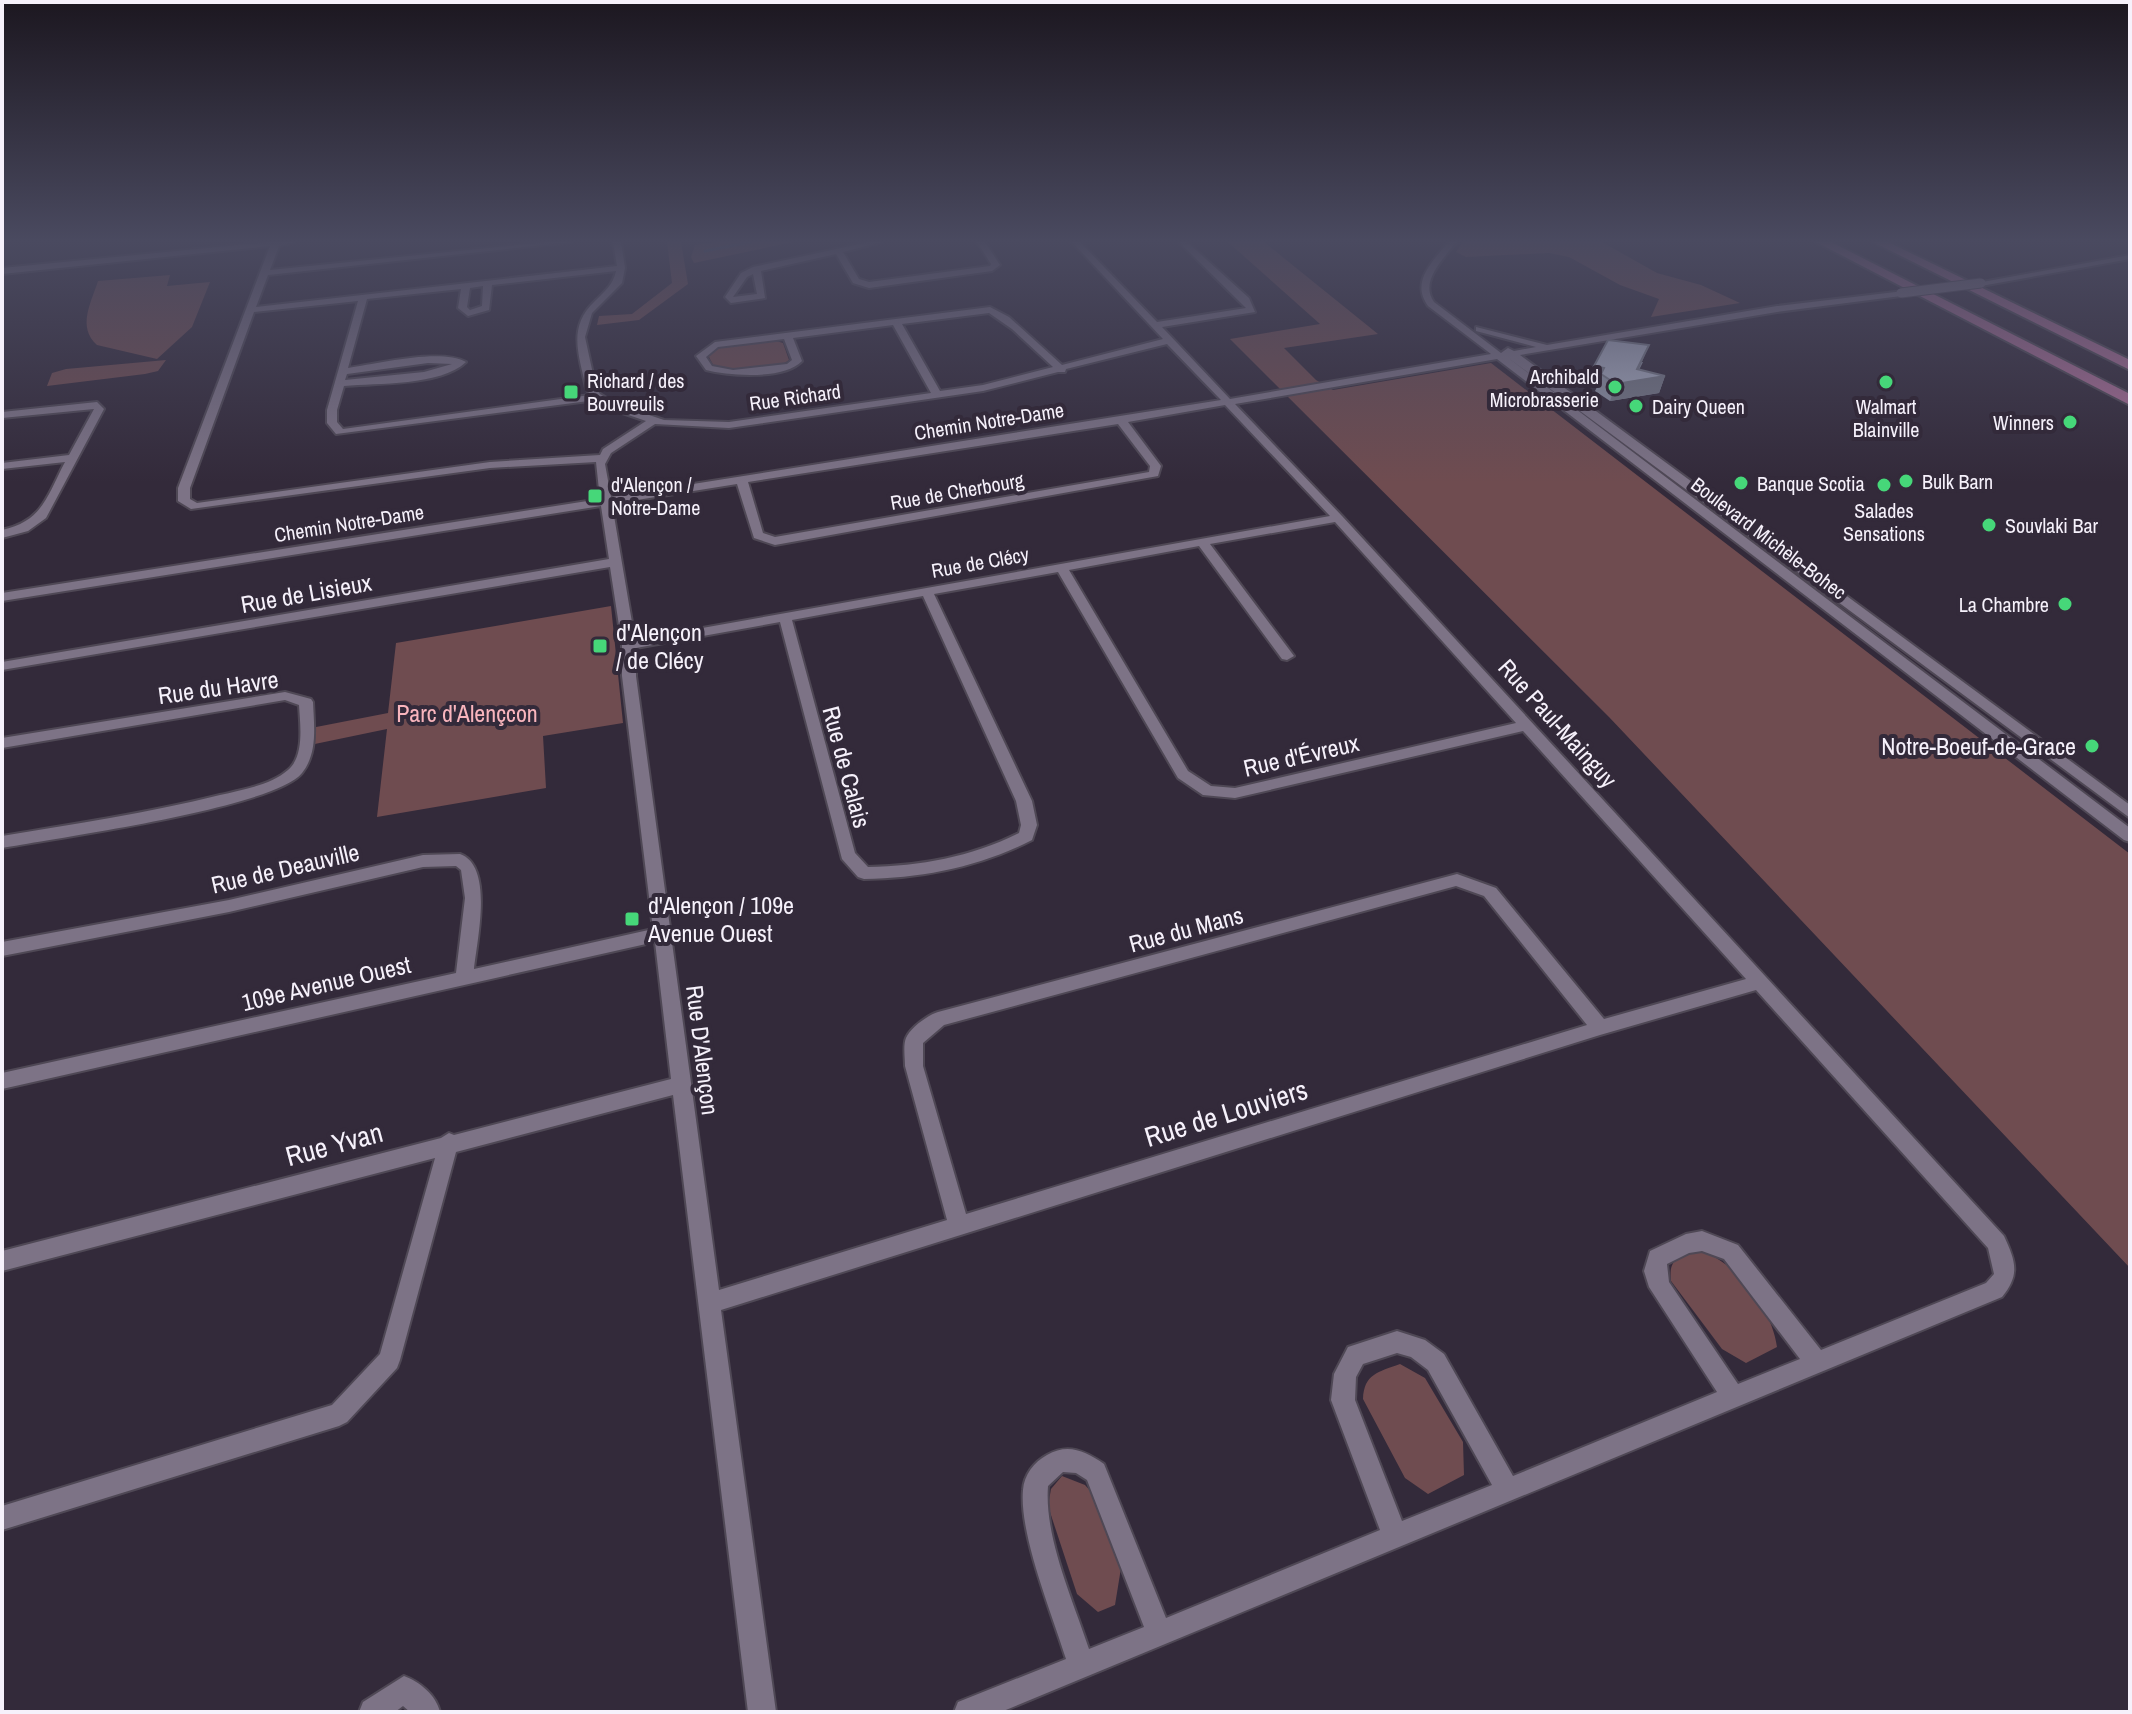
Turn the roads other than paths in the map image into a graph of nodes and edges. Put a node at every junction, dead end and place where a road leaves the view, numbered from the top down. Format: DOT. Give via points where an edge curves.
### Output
graph roads {
  1 [pos="246,322"];
  2 [pos="357,322"];
  3 [pos="585,322"];
  4 [pos="896,322"];
  5 [pos="1008,322"];
  6 [pos="1152,322"];
  7 [pos="1174,322"];
  8 [pos="1456,322"];
  9 [pos="1471,322"];
  10 [pos="1703,322"];
  11 [pos="1978,322"];
  12 [pos="2041,322"];
  13 [pos="1155,325"];
  14 [pos="1479,329"];
  15 [pos="788,336"];
  16 [pos="1170,340"];
  17 [pos="1552,349"];
  18 [pos="1513,355"];
  19 [pos="1499,357"];
  20 [pos="1543,366"];
  21 [pos="2130,366"];
  22 [pos="1062,370"];
  23 [pos="343,377"];
  24 [pos="937,395"];
  25 [pos="597,397"];
  26 [pos="2130,400"];
  27 [pos="1230,402"];
  28 [pos="2,415"];
  29 [pos="1121,420"];
  30 [pos="652,421"];
  31 [pos="601,458"];
  32 [pos="68,464"];
  33 [pos="2,466"];
  34 [pos="2,477"];
  35 [pos="742,481"];
  36 [pos="606,502"];
  37 [pos="1338,518"];
  38 [pos="2,534"];
  39 [pos="1202,542"];
  40 [pos="616,562"];
  41 [pos="1061,567"];
  42 [pos="927,592"];
  43 [pos="2,597"];
  44 [pos="785,617"];
  45 [pos="629,645"];
  46 [pos="1287,656"];
  47 [pos="2,666"];
  48 [pos="1527,725"];
  49 [pos="2,743"];
  50 [pos="2130,813"];
  51 [pos="2130,836"];
  52 [pos="2,842"];
  53 [pos="662,934"];
  54 [pos="2,949"];
  55 [pos="464,977"];
  56 [pos="1760,982"];
  57 [pos="1600,1028"];
  58 [pos="2,1081"];
  59 [pos="681,1085"];
  60 [pos="449,1142"];
  61 [pos="958,1224"];
  62 [pos="2,1261"];
  63 [pos="710,1303"];
  64 [pos="1817,1363"];
  65 [pos="1733,1396"];
  66 [pos="1508,1490"];
  67 [pos="2,1518"];
  68 [pos="1395,1536"];
  69 [pos="1159,1633"];
  70 [pos="1081,1665"];
  71 [pos="373,1712"];
  72 [pos="426,1712"];
  73 [pos="762,1712"];
  74 [pos="968,1712"];
  1 -- 31 [label="street" via="184,488 184,501 195,507 490,465"];
  2 -- 23 [label="street"];
  3 -- 25 [label="street" via="580,337"];
  4 -- 15 [label="street"];
  4 -- 24 [label="street"];
  5 -- 22 [label="street"];
  6 -- 13 [label="street, Rue Paul-Mainguy"];
  7 -- 13 [label="street"];
  8 -- 19 [label="street, Boulevard Michèle-Bohec"];
  9 -- 14 [label="street, Boulevard Michèle-Bohec"];
  10 -- 17 [label="street, Chemin Notre-Dame, bridge"];
  11 -- 26 [label="highway"];
  12 -- 21 [label="highway"];
  13 -- 16 [label="street, Rue Paul-Mainguy"];
  14 -- 17 [label="street"];
  14 -- 18 [label="street, Boulevard Michèle-Bohec"];
  15 -- 15 [label="street" via="797,361 790,367 733,373 709,368 701,356 715,345"];
  16 -- 22 [label="street, Rue Richard"];
  16 -- 27 [label="street, Rue Paul-Mainguy"];
  17 -- 18 [label="street, Chemin Notre-Dame"];
  17 -- 20 [label="street"];
  18 -- 19 [label="street, Chemin Notre-Dame"];
  18 -- 20 [label="street, Boulevard Michèle-Bohec"];
  19 -- 27 [label="street, Chemin Notre-Dame"];
  19 -- 51 [label="street, Boulevard Michèle-Bohec"];
  20 -- 50 [label="street, Boulevard Michèle-Bohec"];
  22 -- 24 [label="street, Rue Richard"];
  23 -- 23 [label="street" via="428,360 461,362 427,374"];
  23 -- 25 [label="street" via="332,410 332,423 340,432"];
  24 -- 30 [label="street, Rue Richard" via="721,426"];
  25 -- 30 [label="street, Rue Richard"];
  27 -- 29 [label="street, Chemin Notre-Dame"];
  27 -- 37 [label="street, Rue Paul-Mainguy"];
  28 -- 32 [label="street" via="97,405"];
  29 -- 35 [label="street, Chemin Notre-Dame"];
  29 -- 35 [label="street, Rue de Cherbourg" via="1156,466 1154,474 775,541 757,533"];
  30 -- 31 [label="street"];
  31 -- 36 [label="street, Rue D'Alençon"];
  32 -- 33 [label="street"];
  32 -- 34 [label="street"];
  32 -- 38 [label="street" via="42,516 24,529"];
  35 -- 36 [label="street, Chemin Notre-Dame"];
  36 -- 40 [label="street, Rue D'Alençon"];
  36 -- 43 [label="street, Chemin Notre-Dame"];
  37 -- 39 [label="street, Rue de Clécy"];
  37 -- 48 [label="street, Rue Paul-Mainguy"];
  39 -- 41 [label="street, Rue de Clécy"];
  39 -- 46 [label="street"];
  40 -- 45 [label="street, Rue D'Alençon"];
  40 -- 47 [label="street, Rue de Lisieux"];
  41 -- 42 [label="street, Rue de Clécy"];
  41 -- 48 [label="street, Rue d'Évreux" via="1183,774 1208,791 1235,793"];
  42 -- 44 [label="street, Rue de Clécy"];
  42 -- 44 [label="street, Rue de Calais" via="1024,801 1029,825 1026,836 1004,848 897,873 864,873 848,855"];
  44 -- 45 [label="street, Rue de Clécy"];
  45 -- 53 [label="street, Rue D'Alençon"];
  48 -- 56 [label="street, Rue Paul-Mainguy"];
  49 -- 52 [label="street, Rue du Havre" via="285,696 306,702 301,764 279,783 221,801"];
  53 -- 55 [label="street, 109e Avenue Ouest"];
  53 -- 59 [label="street, Rue D'Alençon"];
  54 -- 55 [label="street, Rue de Deauville" via="229,906 423,861 460,860 469,868 473,898"];
  55 -- 58 [label="street, 109e Avenue Ouest"];
  56 -- 57 [label="street, Rue de Louviers"];
  56 -- 64 [label="street, Rue Paul-Mainguy" via="1997,1243 2005,1277 1994,1290"];
  57 -- 61 [label="street, Rue de Louviers"];
  57 -- 61 [label="street, Rue du Mans" via="1490,892 1457,880 938,1019 914,1040 914,1066"];
  59 -- 60 [label="street, Rue Yvan"];
  59 -- 63 [label="street, Rue D'Alençon"];
  60 -- 62 [label="street, Rue Yvan"];
  60 -- 67 [label="street" via="389,1360 339,1414"];
  61 -- 63 [label="street, Rue de Louviers"];
  63 -- 73 [label="street, Rue D'Alençon"];
  64 -- 65 [label="street"];
  64 -- 65 [label="street" via="1731,1252 1711,1240 1695,1240 1657,1258 1655,1271 1660,1287"];
  65 -- 66 [label="street"];
  66 -- 68 [label="street"];
  66 -- 68 [label="street" via="1436,1362 1397,1342 1356,1355 1345,1374 1343,1400"];
  68 -- 69 [label="street"];
  69 -- 70 [label="street"];
  69 -- 70 [label="street" via="1096,1472 1081,1461 1061,1460 1043,1471 1034,1488"];
  70 -- 74 [label="street"];
  71 -- 72 [label="street" via="404,1689"];
}
